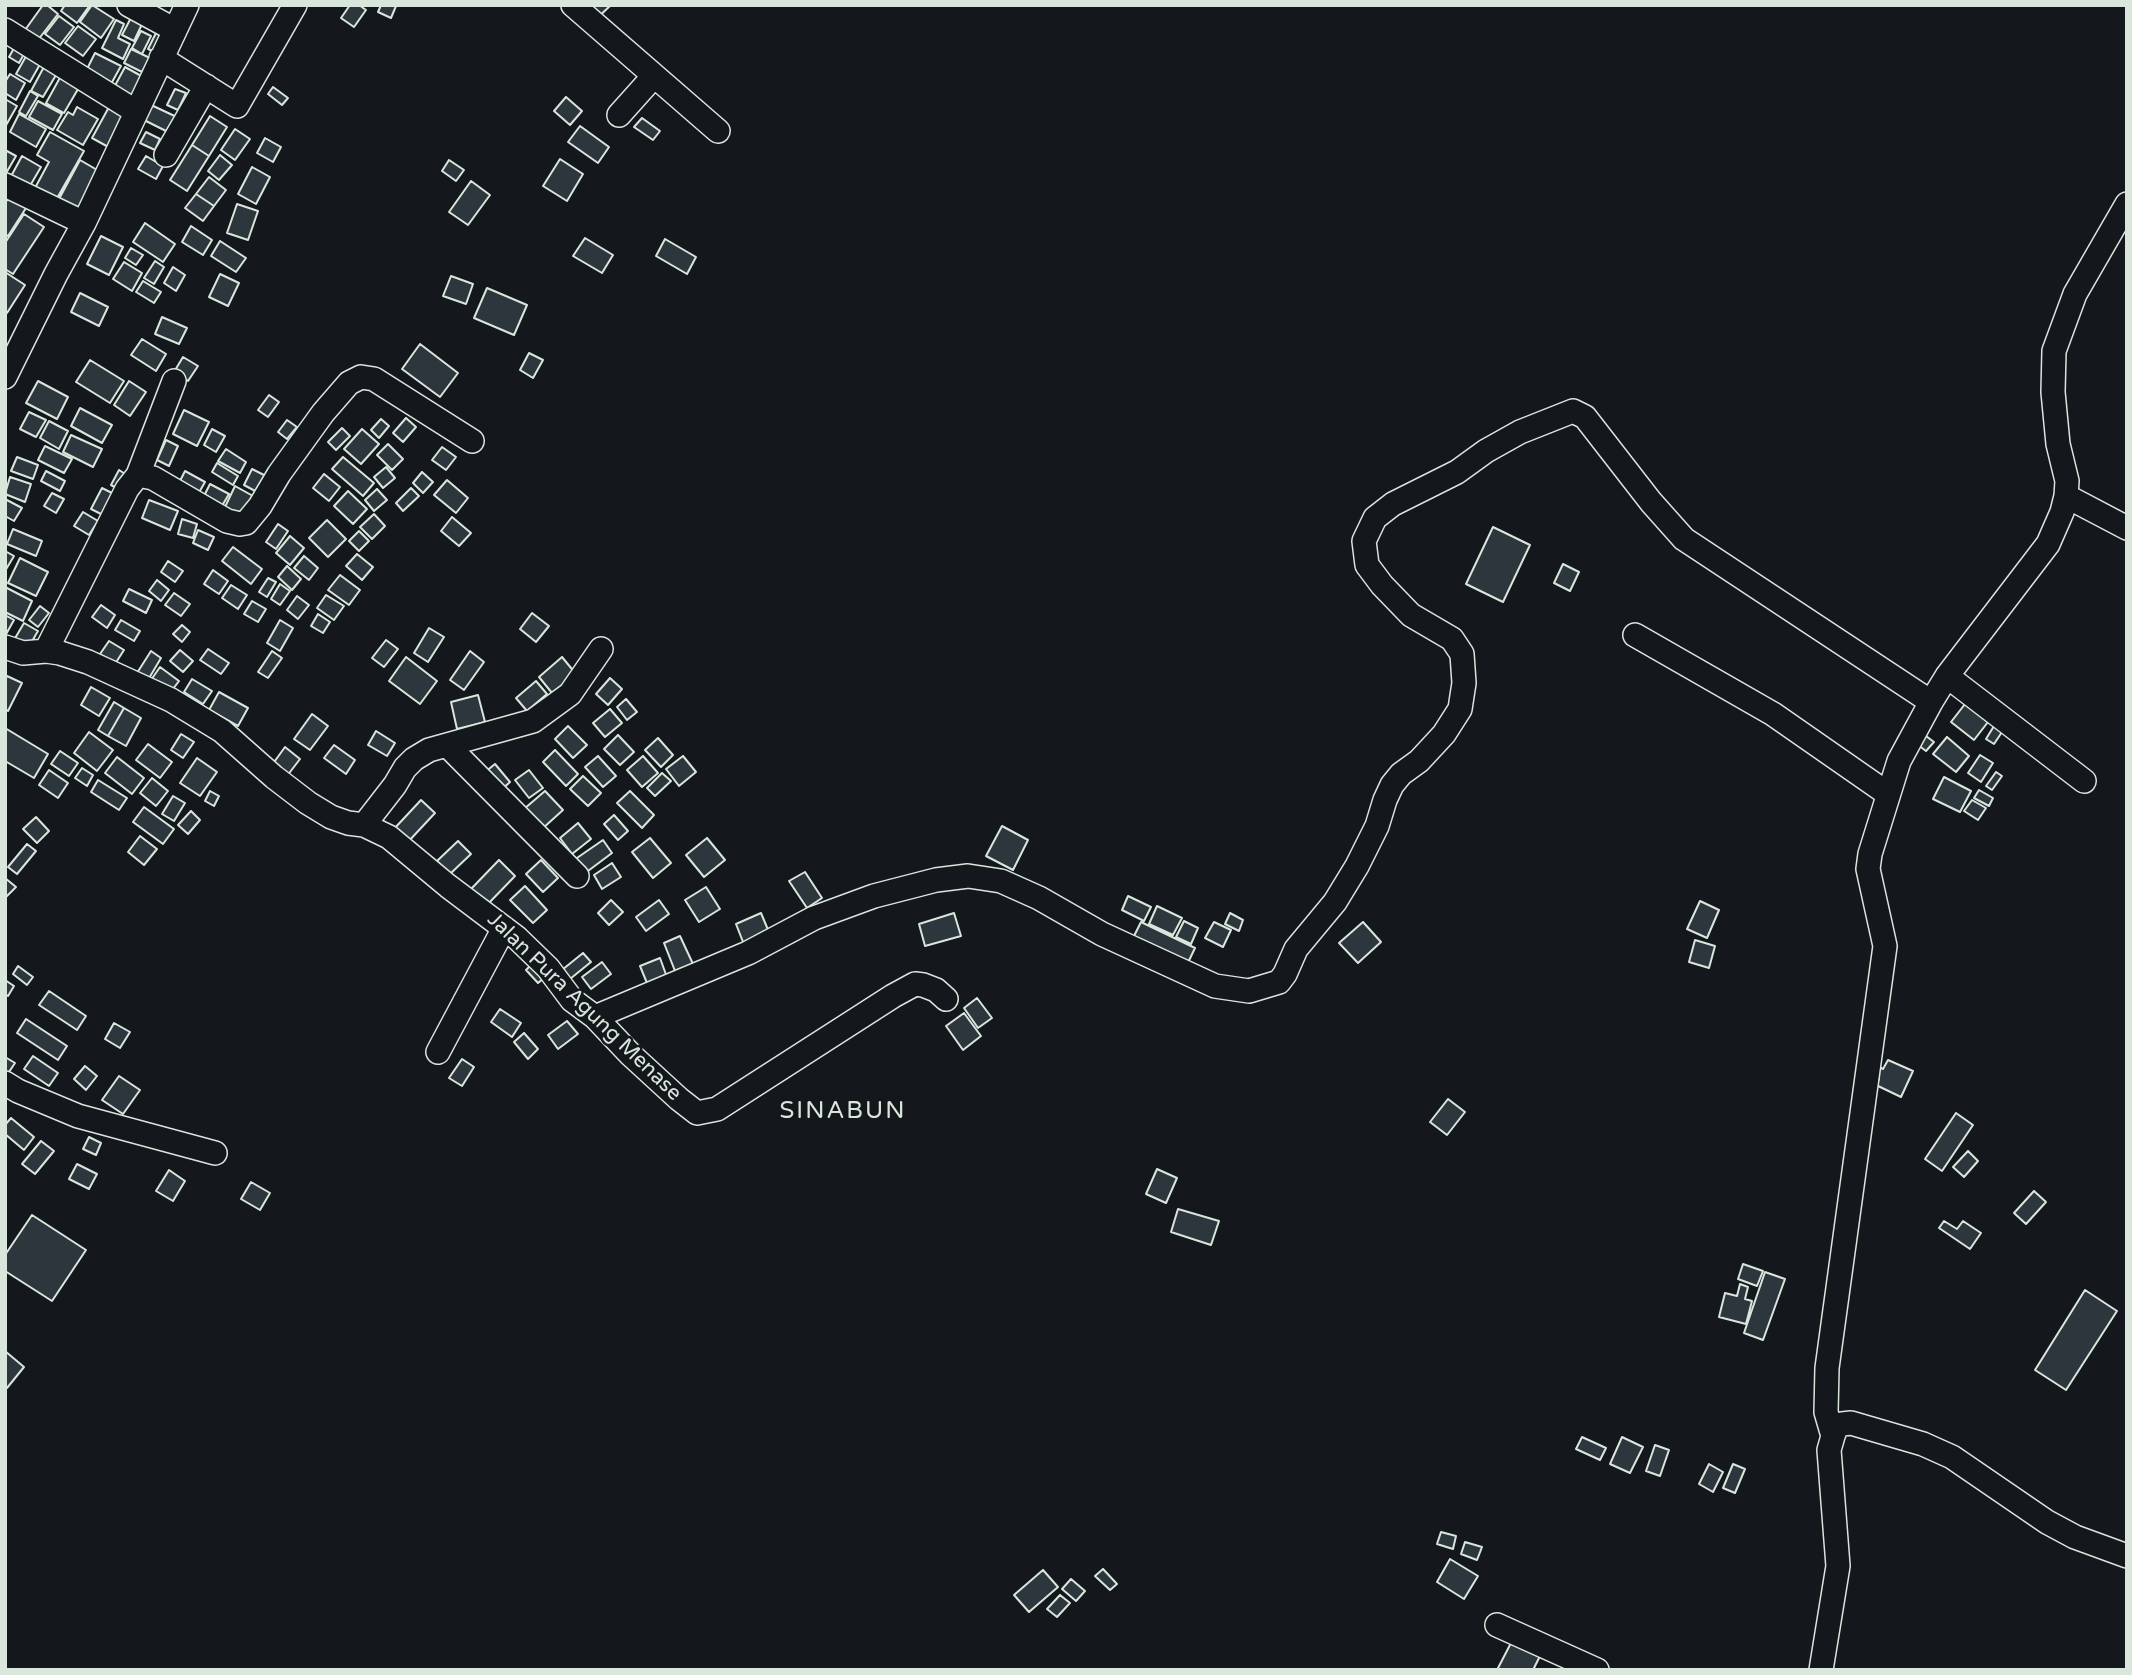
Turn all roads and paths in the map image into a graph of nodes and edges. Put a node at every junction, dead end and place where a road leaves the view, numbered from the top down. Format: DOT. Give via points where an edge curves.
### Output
graph roads {
  1 [pos="129,5"];
  2 [pos="187,5"];
  3 [pos="295,5"];
  4 [pos="573,5"];
  5 [pos="5,30"];
  6 [pos="175,30"];
  7 [pos="161,58"];
  8 [pos="653,77"];
  9 [pos="206,86"];
  10 [pos="135,111"];
  11 [pos="619,115"];
  12 [pos="718,131"];
  13 [pos="166,155"];
  14 [pos="5,185"];
  15 [pos="2127,204"];
  16 [pos="84,223"];
  17 [pos="5,377"];
  18 [pos="174,381"];
  19 [pos="472,441"];
  20 [pos="138,475"];
  21 [pos="2066,496"];
  22 [pos="2127,528"];
  23 [pos="1635,635"];
  24 [pos="5,647"];
  25 [pos="601,649"];
  26 [pos="46,651"];
  27 [pos="1947,676"];
  28 [pos="1931,702"];
  29 [pos="447,745"];
  30 [pos="2084,781"];
  31 [pos="1888,794"];
  32 [pos="363,825"];
  33 [pos="577,876"];
  34 [pos="504,928"];
  35 [pos="946,999"];
  36 [pos="595,1017"];
  37 [pos="438,1052"];
  38 [pos="5,1083"];
  39 [pos="215,1153"];
  40 [pos="1833,1436"];
  41 [pos="2127,1556"];
  42 [pos="1497,1625"];
  43 [pos="1597,1670"];
  44 [pos="1821,1670"];
  1 -- 6 [label="street"];
  2 -- 6 [label="street"];
  3 -- 9 [label="street" via="237,106"];
  4 -- 8 [label="street"];
  5 -- 10 [label="street"];
  6 -- 7 [label="street"];
  7 -- 9 [label="street"];
  7 -- 10 [label="street"];
  8 -- 11 [label="street"];
  8 -- 12 [label="street"];
  9 -- 13 [label="street"];
  10 -- 16 [label="street"];
  14 -- 16 [label="street"];
  15 -- 21 [label="street" via="2075,294 2054,351 2053,392"];
  16 -- 17 [label="street"];
  18 -- 20 [label="street"];
  19 -- 20 [label="street" via="374,379 361,377 349,383 323,413 246,523 227,520 153,478"];
  20 -- 26 [label="street"];
  21 -- 22 [label="street"];
  21 -- 27 [label="street" via="2048,544"];
  23 -- 31 [label="street" via="1773,714"];
  24 -- 26 [label="street, Jalan Pura Agung Menase" via="23,653"];
  25 -- 29 [label="street" via="570,694 533,721"];
  26 -- 32 [label="street, Jalan Pura Agung Menase" via="88,662 196,713 308,803 331,817"];
  27 -- 28 [label="street"];
  27 -- 30 [label="street"];
  28 -- 31 [label="street" via="1899,761"];
  28 -- 36 [label="street" via="1684,539 1585,417 1573,411 1520,432 1375,518 1364,541 1367,565 1411,615 1452,639 1462,654 1460,709 1444,734 1392,785 1357,866 1335,902 1296,949 1279,982 1249,991 1215,986 1101,934 1040,898 1001,881 968,876 874,896 814,918 748,953"];
  29 -- 32 [label="street" via="414,759"];
  29 -- 33 [label="street"];
  31 -- 40 [label="street" via="1868,869 1885,946 1827,1368 1826,1412"];
  32 -- 34 [label="street, Jalan Pura Agung Menase" via="389,837"];
  34 -- 36 [label="street, Jalan Pura Agung Menase" via="548,968 572,1000"];
  34 -- 37 [label="street"];
  35 -- 36 [label="street, Jalan Pura Agung Menase" via="936,990 915,985 705,1113 697,1113 678,1099"];
  38 -- 39 [label="street" via="78,1116"];
  40 -- 41 [label="street" via="1836,1428 1851,1423 1923,1444 1952,1457 2047,1522"];
  40 -- 44 [label="street" via="1829,1450 1838,1566"];
  42 -- 43 [label="street"];
}
